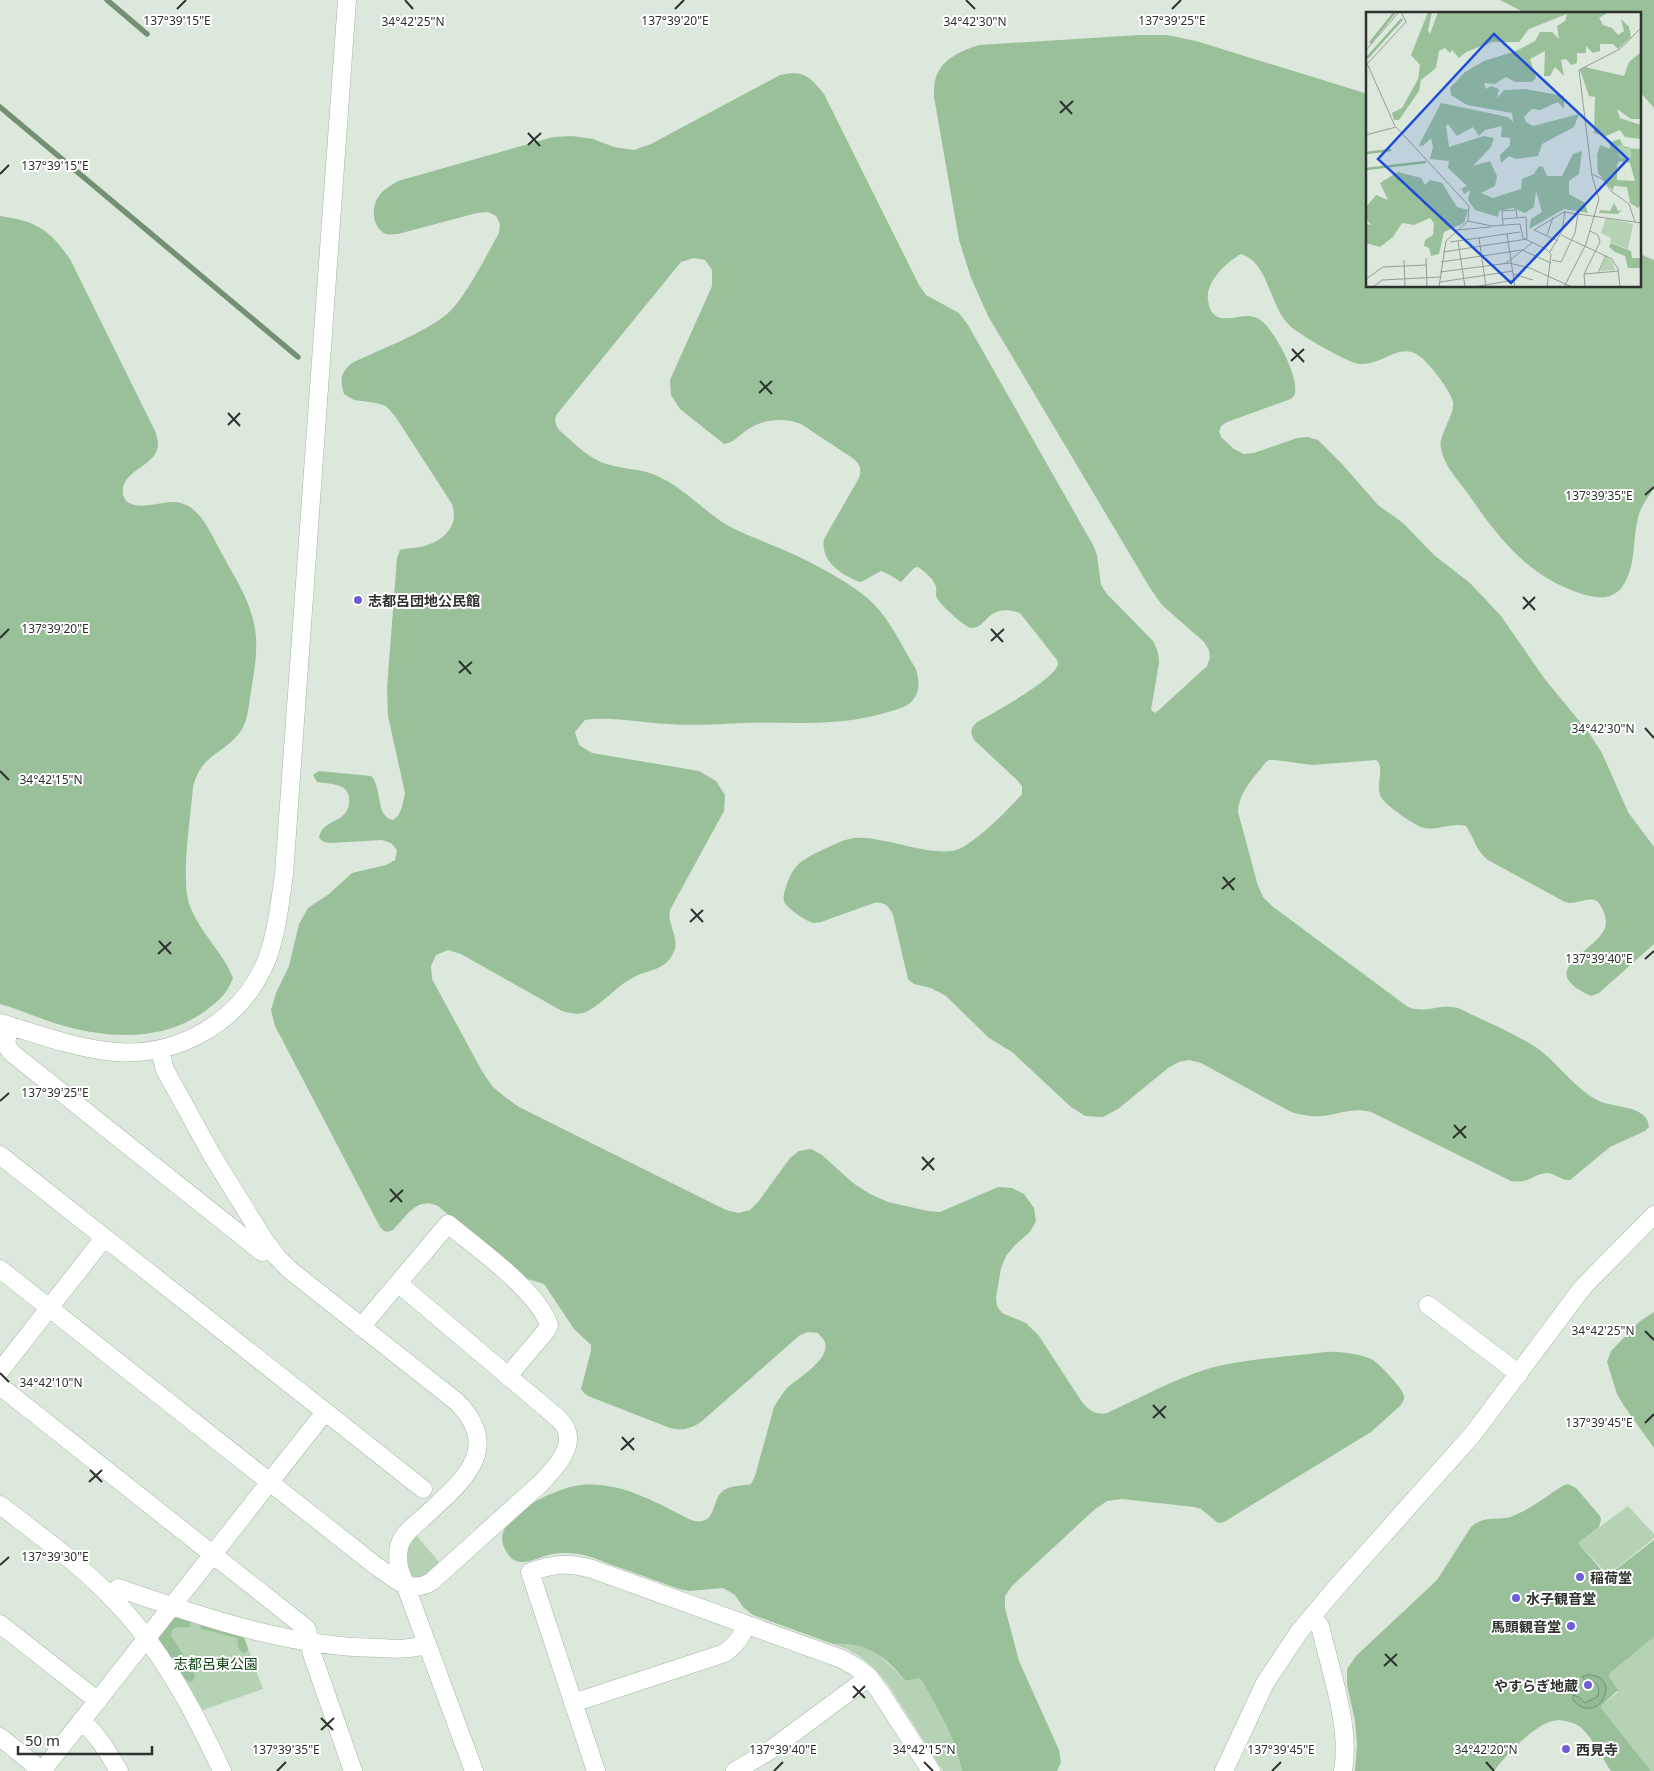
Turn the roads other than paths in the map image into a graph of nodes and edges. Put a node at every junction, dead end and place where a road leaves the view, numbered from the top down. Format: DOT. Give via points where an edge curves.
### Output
graph roads {
  1 [pos="346,0"];
  2 [pos="5,1024"];
  3 [pos="160,1050"];
  4 [pos="0,1156"];
  5 [pos="1654,1215"];
  6 [pos="104,1238"];
  7 [pos="270,1247"];
  8 [pos="0,1269"];
  9 [pos="398,1283"];
  10 [pos="1428,1305"];
  11 [pos="49,1308"];
  12 [pos="362,1327"];
  13 [pos="0,1371"];
  14 [pos="1519,1374"];
  15 [pos="508,1376"];
  16 [pos="0,1386"];
  17 [pos="325,1412"];
  18 [pos="270,1482"];
  19 [pos="423,1490"];
  20 [pos="0,1505"];
  21 [pos="213,1554"];
  22 [pos="406,1586"];
  23 [pos="110,1596"];
  24 [pos="172,1606"];
  25 [pos="1312,1616"];
  26 [pos="0,1624"];
  27 [pos="746,1624"];
  28 [pos="146,1639"];
  29 [pos="310,1641"];
  30 [pos="427,1644"];
  31 [pos="868,1677"];
  32 [pos="98,1701"];
  33 [pos="573,1703"];
  34 [pos="81,1721"];
  35 [pos="0,1737"];
  36 [pos="42,1771"];
  37 [pos="119,1771"];
  38 [pos="222,1771"];
  39 [pos="353,1771"];
  40 [pos="474,1771"];
  41 [pos="596,1771"];
  42 [pos="735,1771"];
  43 [pos="931,1771"];
  44 [pos="1224,1771"];
  45 [pos="1343,1771"];
  1 -- 3 [label="street" via="280,902 275,931 256,981 241,1002 202,1034"];
  2 -- 3 [label="street" via="84,1048 131,1053"];
  2 -- 7 [label="street" via="7,1048 12,1053 262,1252"];
  3 -- 7 [label="street" via="165,1070 213,1157"];
  4 -- 6 [label="street"];
  5 -- 14 [label="street" via="1583,1288"];
  6 -- 11 [label="street"];
  6 -- 17 [label="street"];
  7 -- 12 [label="street" via="292,1271"];
  8 -- 11 [label="street"];
  9 -- 12 [label="street"];
  9 -- 15 [label="street"];
  9 -- 15 [label="street" via="448,1224 504,1271 525,1289 549,1325"];
  10 -- 14 [label="street"];
  11 -- 13 [label="street"];
  11 -- 18 [label="street"];
  12 -- 22 [label="street" via="468,1412 478,1439 477,1454 464,1479 402,1541 398,1554 399,1568"];
  14 -- 25 [label="street" via="1468,1440"];
  15 -- 22 [label="street" via="559,1419 566,1428 566,1449 542,1483 431,1582 414,1588"];
  16 -- 21 [label="street"];
  17 -- 18 [label="street"];
  17 -- 19 [label="street"];
  18 -- 21 [label="street"];
  18 -- 22 [label="street"];
  20 -- 23 [label="street"];
  21 -- 24 [label="street"];
  21 -- 29 [label="street" via="304,1625"];
  22 -- 30 [label="street"];
  23 -- 24 [label="street" via="118,1588"];
  23 -- 28 [label="street"];
  24 -- 28 [label="street"];
  24 -- 29 [label="street" via="239,1626"];
  25 -- 44 [label="street" via="1264,1683"];
  25 -- 45 [label="street" via="1320,1626 1343,1723"];
  26 -- 32 [label="street"];
  27 -- 31 [label="street" via="842,1659"];
  27 -- 33 [label="street" via="739,1641 725,1653"];
  27 -- 33 [label="street" via="579,1565 552,1565 530,1572"];
  28 -- 32 [label="street"];
  28 -- 38 [label="street" via="191,1710"];
  29 -- 30 [label="street" via="399,1649"];
  29 -- 39 [label="street"];
  30 -- 40 [label="street"];
  31 -- 42 [label="street" via="769,1752"];
  31 -- 43 [label="street"];
  32 -- 34 [label="street"];
  33 -- 41 [label="street"];
  34 -- 36 [label="street"];
  34 -- 37 [label="street" via="97,1736"];
  35 -- 36 [label="street"];
}
